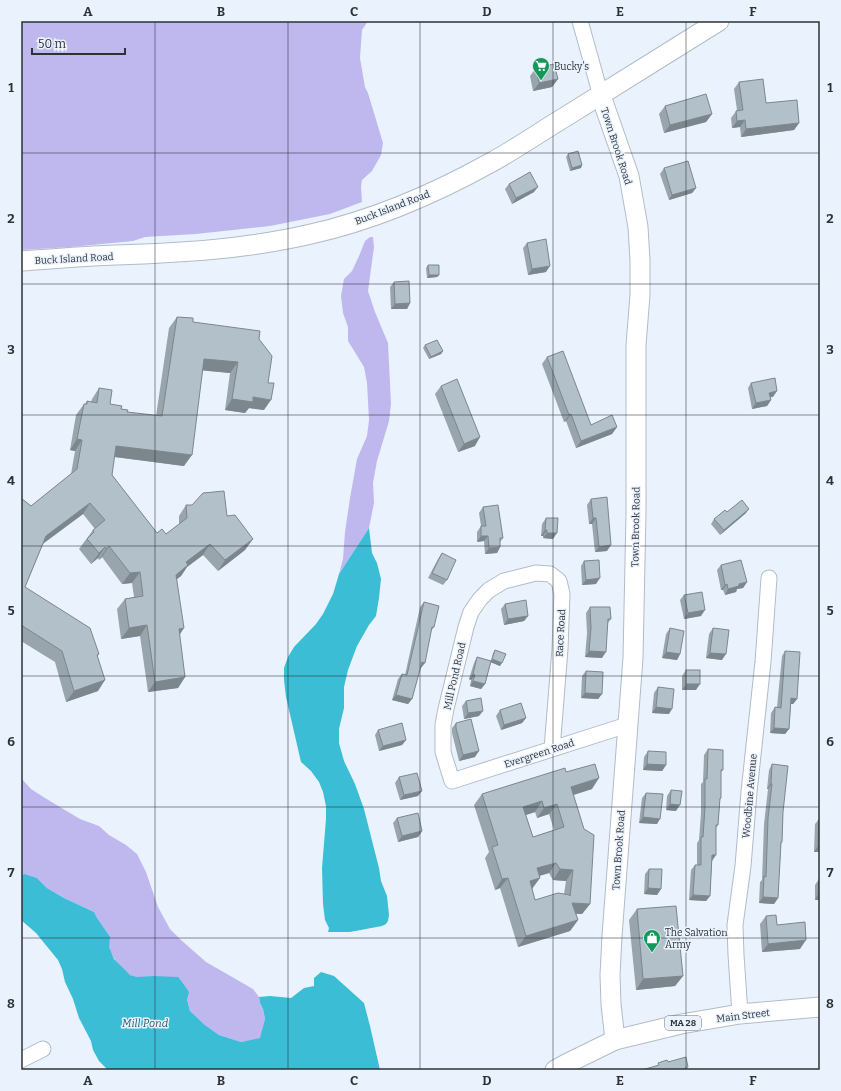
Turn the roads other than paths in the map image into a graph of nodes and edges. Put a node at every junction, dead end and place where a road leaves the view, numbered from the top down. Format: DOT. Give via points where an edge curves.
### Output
graph roads {
  1 [pos="580,21"];
  2 [pos="719,21"];
  3 [pos="601,96"];
  4 [pos="21,261"];
  5 [pos="769,578"];
  6 [pos="500,583"];
  7 [pos="627,725"];
  8 [pos="552,749"];
  9 [pos="452,781"];
  10 [pos="820,1007"];
  11 [pos="740,1014"];
  12 [pos="615,1040"];
  13 [pos="43,1049"];
  14 [pos="21,1060"];
  15 [pos="555,1070"];
  1 -- 3 [label="street, Town Brook Road"];
  2 -- 3 [label="main road, Buck Island Road"];
  3 -- 4 [label="main road, Buck Island Road" via="452,183 385,212 312,234 222,249"];
  3 -- 7 [label="main road, Town Brook Road" via="628,176 638,228 640,260 636,345 633,651"];
  5 -- 11 [label="street, Woodbine Avenue" via="763,662 735,925"];
  6 -- 8 [label="street, Race Road" via="536,573 550,574 559,581 562,594 560,648"];
  6 -- 9 [label="street, Mill Pond Road" via="480,599 471,612 466,627 443,725 443,752"];
  7 -- 8 [label="street, Evergreen Road"];
  7 -- 12 [label="main road, Town Brook Road" via="610,975"];
  8 -- 9 [label="street, Evergreen Road"];
  10 -- 11 [label="main road, Main Street / MA 28"];
  11 -- 12 [label="main road, Main Street / MA 28" via="681,1024"];
  12 -- 15 [label="main road, Main Street / MA 28"];
  13 -- 14 [label="street"];
}
